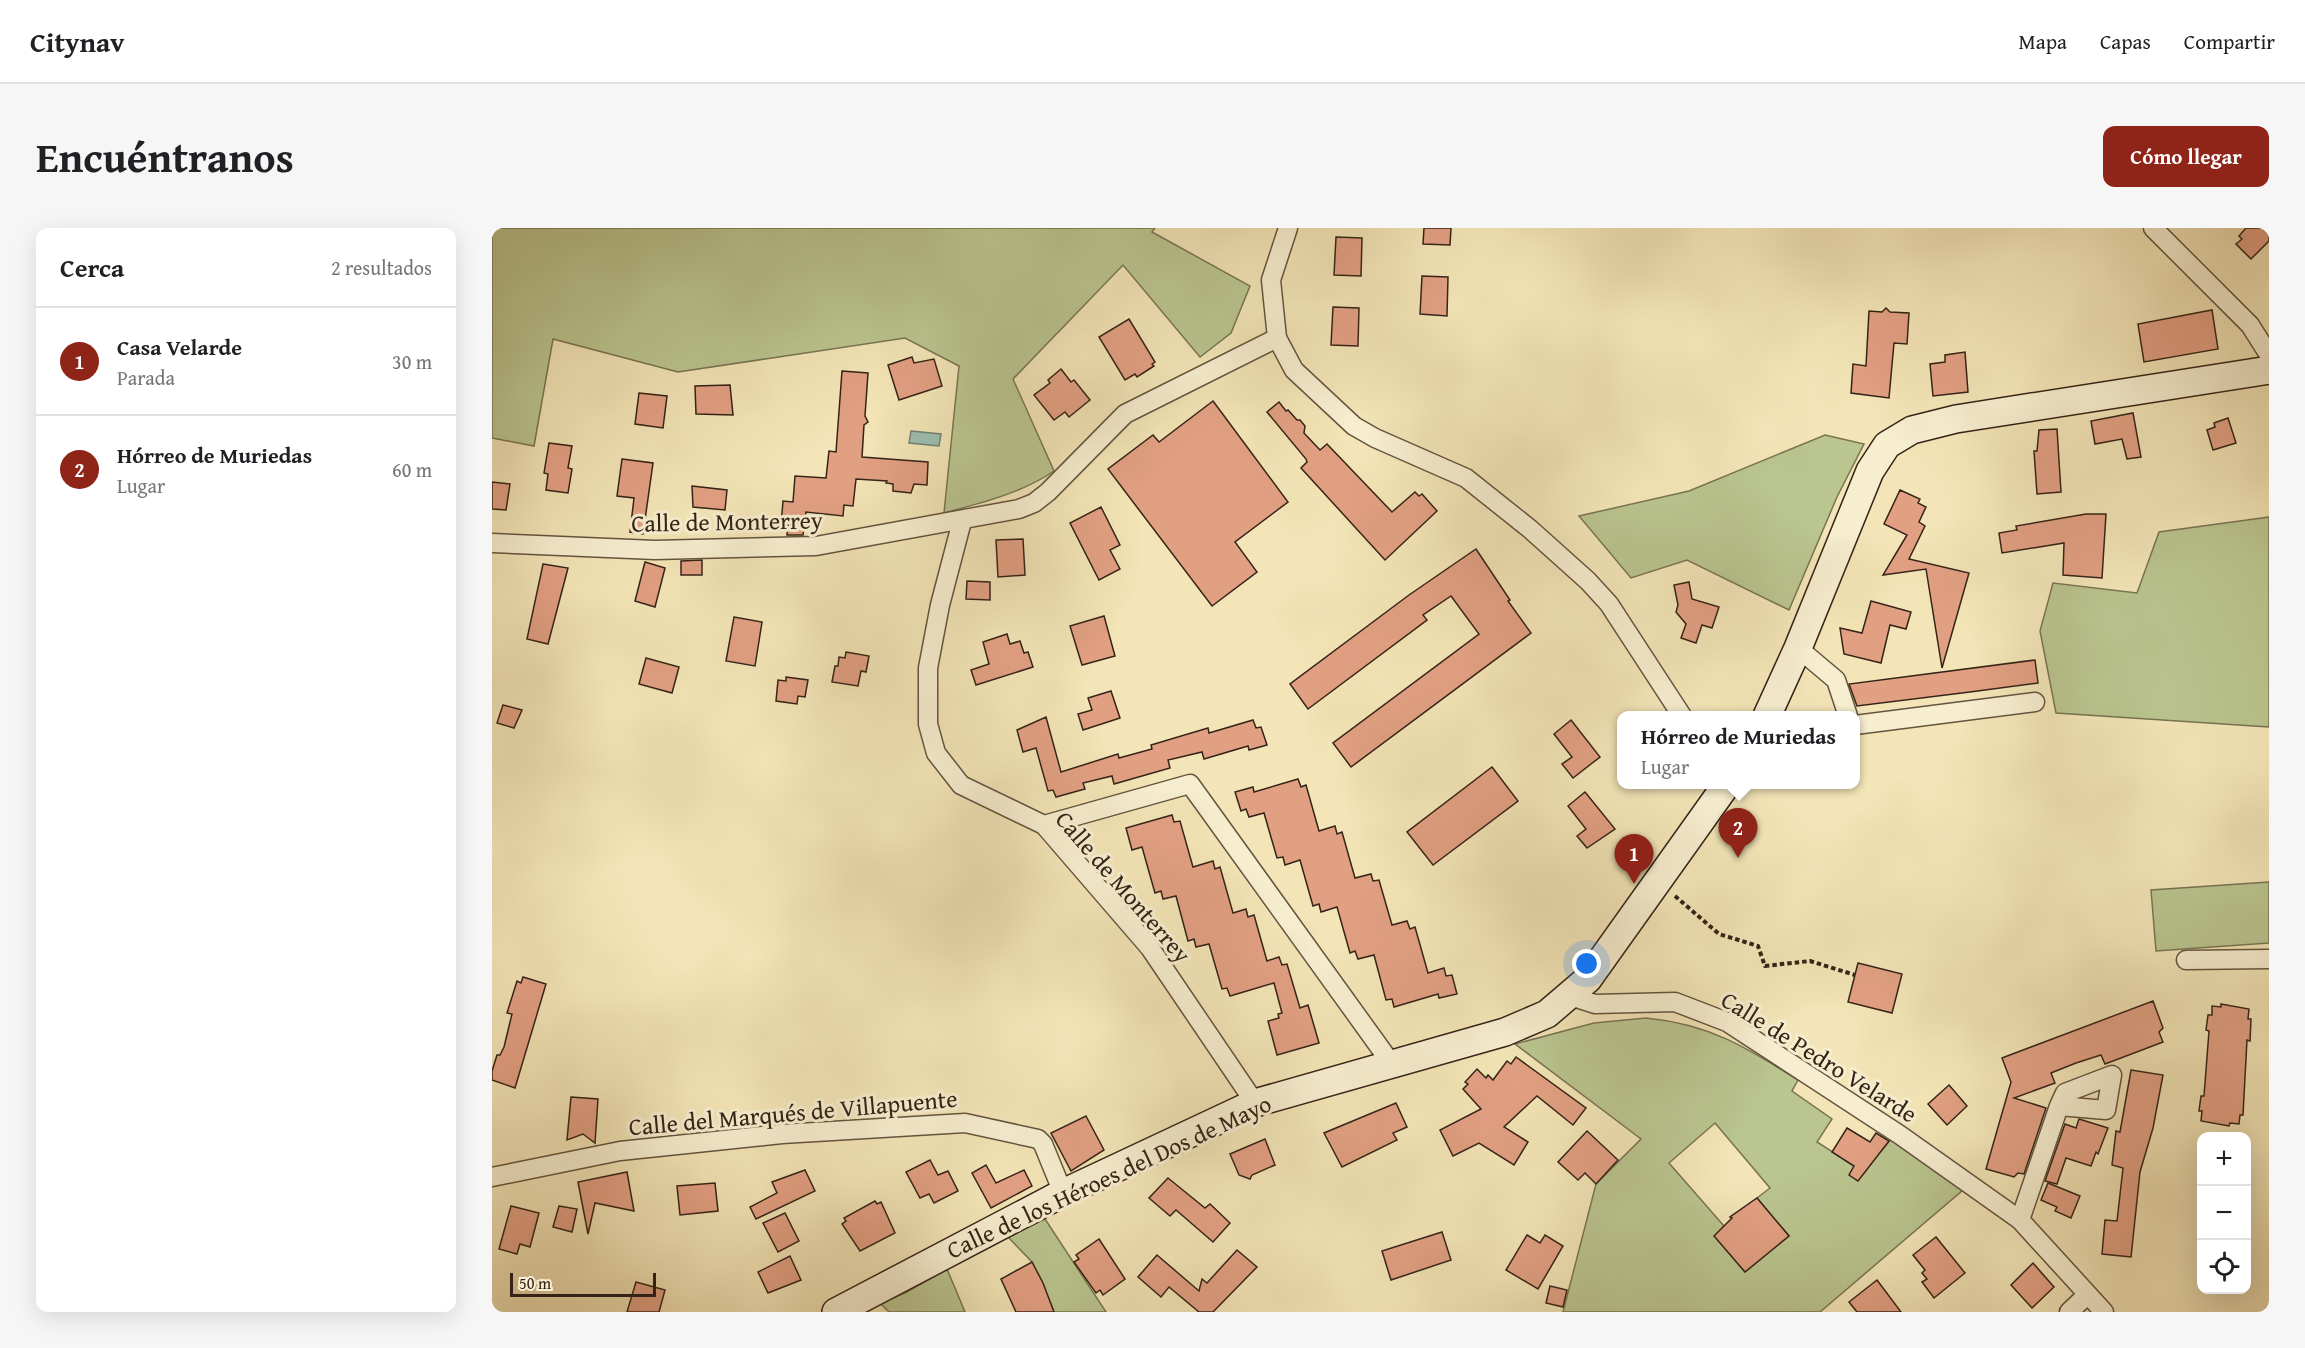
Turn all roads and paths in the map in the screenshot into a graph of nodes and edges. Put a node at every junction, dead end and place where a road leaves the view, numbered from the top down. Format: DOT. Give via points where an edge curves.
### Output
graph roads {
  1 [pos="1288,228"];
  2 [pos="2153,228"];
  3 [pos="1277,338"];
  4 [pos="2269,355"];
  5 [pos="2269,370"];
  6 [pos="962,521"];
  7 [pos="492,543"];
  8 [pos="1798,648"];
  9 [pos="2035,702"];
  10 [pos="1679,711"];
  11 [pos="1769,711"];
  12 [pos="1846,711"];
  13 [pos="1860,724"];
  14 [pos="1723,789"];
  15 [pos="1044,825"];
  16 [pos="1657,883"];
  17 [pos="2269,959"];
  18 [pos="2186,960"];
  19 [pos="1856,975"];
  20 [pos="1570,996"];
  21 [pos="1391,1063"];
  22 [pos="1255,1103"];
  23 [pos="2058,1106"];
  24 [pos="492,1177"];
  25 [pos="1063,1193"];
  26 [pos="2020,1220"];
  27 [pos="2087,1295"];
  28 [pos="836,1312"];
  29 [pos="2068,1312"];
  30 [pos="2104,1312"];
  1 -- 3 [label="street" via="1271,280"];
  2 -- 4 [label="street" via="2250,325"];
  3 -- 6 [label="street, Calle de Monterrey" via="1125,414 1034,503"];
  3 -- 10 [label="street" via="1294,370 1354,426 1466,478 1588,581 1610,604"];
  5 -- 8 [label="street" via="1956,419 1912,430 1895,440 1870,471"];
  6 -- 7 [label="street, Calle de Monterrey" via="816,546 656,550"];
  6 -- 15 [label="street, Calle de Monterrey" via="930,658 928,705 932,744 962,785"];
  8 -- 11 [label="street"];
  8 -- 12 [label="street" via="1836,680"];
  9 -- 13 [label="street"];
  14 -- 16 [label="street, Calle de los Héroes del Dos de Mayo"];
  15 -- 21 [label="street" via="1190,784"];
  15 -- 22 [label="street, Calle de Monterrey" via="1150,948"];
  16 -- 19 [label="path" via="1687,903 1719,934 1758,946 1765,966 1810,962"];
  16 -- 20 [label="street, Calle de los Héroes del Dos de Mayo" via="1588,979"];
  17 -- 18 [label="street"];
  20 -- 21 [label="street, Calle de los Héroes del Dos de Mayo" via="1527,1024"];
  20 -- 26 [label="street, Calle de Pedro Velarde" via="1595,1004 1675,1002 1727,1022 1900,1135"];
  21 -- 22 [label="street, Calle de los Héroes del Dos de Mayo"];
  22 -- 25 [label="street, Calle de los Héroes del Dos de Mayo"];
  23 -- 26 [label="street"];
  24 -- 25 [label="street, Calle del Marqués de Villapuente" via="620,1151 782,1134 965,1122 1038,1139"];
  25 -- 28 [label="street, Calle de los Héroes del Dos de Mayo"];
  26 -- 27 [label="street, Calle de Pedro Velarde"];
  27 -- 29 [label="street"];
  27 -- 30 [label="street, Calle de Pedro Velarde"];
}
